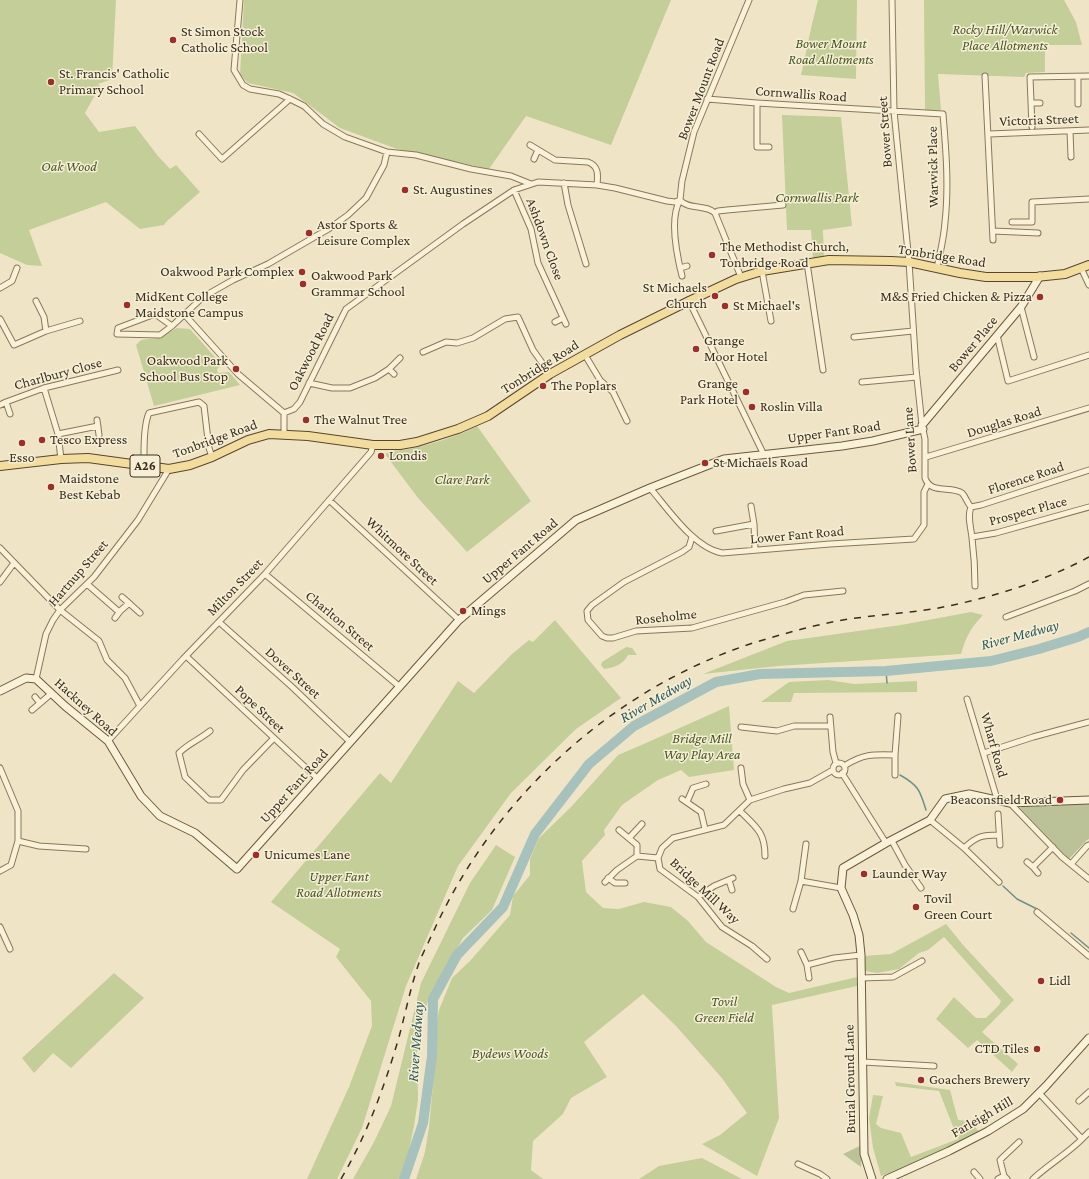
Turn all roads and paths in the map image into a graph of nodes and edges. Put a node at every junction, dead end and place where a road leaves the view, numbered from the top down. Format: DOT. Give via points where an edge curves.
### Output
graph roads {
  1 [pos="240,0"];
  2 [pos="749,0"];
  3 [pos="892,0"];
  4 [pos="985,76"];
  5 [pos="1089,76"];
  6 [pos="1078,77"];
  7 [pos="290,98"];
  8 [pos="707,98"];
  9 [pos="757,103"];
  10 [pos="1032,103"];
  11 [pos="1040,103"];
  12 [pos="1078,104"];
  13 [pos="894,111"];
  14 [pos="1032,127"];
  15 [pos="1089,130"];
  16 [pos="1070,131"];
  17 [pos="200,134"];
  18 [pos="989,134"];
  19 [pos="530,145"];
  20 [pos="769,147"];
  21 [pos="538,150"];
  22 [pos="387,152"];
  23 [pos="1071,157"];
  24 [pos="534,159"];
  25 [pos="564,183"];
  26 [pos="532,184"];
  27 [pos="597,185"];
  28 [pos="514,190"];
  29 [pos="1089,199"];
  30 [pos="680,200"];
  31 [pos="783,205"];
  32 [pos="715,213"];
  33 [pos="1012,222"];
  34 [pos="993,231"];
  35 [pos="1038,233"];
  36 [pos="993,240"];
  37 [pos="909,262"];
  38 [pos="808,263"];
  39 [pos="586,264"];
  40 [pos="687,266"];
  41 [pos="1085,266"];
  42 [pos="17,268"];
  43 [pos="680,268"];
  44 [pos="937,268"];
  45 [pos="762,271"];
  46 [pos="682,276"];
  47 [pos="1040,276"];
  48 [pos="741,277"];
  49 [pos="1089,285"];
  50 [pos="0,288"];
  51 [pos="689,300"];
  52 [pos="36,301"];
  53 [pos="1020,307"];
  54 [pos="184,314"];
  55 [pos="563,318"];
  56 [pos="0,319"];
  57 [pos="80,321"];
  58 [pos="771,321"];
  59 [pos="555,322"];
  60 [pos="566,324"];
  61 [pos="172,326"];
  62 [pos="46,331"];
  63 [pos="913,331"];
  64 [pos="996,335"];
  65 [pos="854,337"];
  66 [pos="423,352"];
  67 [pos="585,354"];
  68 [pos="1089,355"];
  69 [pos="1034,357"];
  70 [pos="400,358"];
  71 [pos="389,369"];
  72 [pos="118,370"];
  73 [pos="823,370"];
  74 [pos="394,374"];
  75 [pos="550,374"];
  76 [pos="917,377"];
  77 [pos="862,382"];
  78 [pos="309,383"];
  79 [pos="44,388"];
  80 [pos="6,402"];
  81 [pos="0,405"];
  82 [pos="1089,408"];
  83 [pos="284,413"];
  84 [pos="10,414"];
  85 [pos="97,420"];
  86 [pos="627,421"];
  87 [pos="98,426"];
  88 [pos="923,427"];
  89 [pos="58,434"];
  90 [pos="99,434"];
  91 [pos="284,434"];
  92 [pos="373,445"];
  93 [pos="144,454"];
  94 [pos="764,455"];
  95 [pos="212,457"];
  96 [pos="926,457"];
  97 [pos="61,459"];
  98 [pos="0,466"];
  99 [pos="169,469"];
  100 [pos="1089,470"];
  101 [pos="928,484"];
  102 [pos="650,488"];
  103 [pos="329,500"];
  104 [pos="751,506"];
  105 [pos="1089,506"];
  106 [pos="971,507"];
  107 [pos="754,524"];
  108 [pos="716,531"];
  109 [pos="692,537"];
  110 [pos="972,537"];
  111 [pos="0,548"];
  112 [pos="755,550"];
  113 [pos="14,563"];
  114 [pos="266,574"];
  115 [pos="0,582"];
  116 [pos="87,584"];
  117 [pos="1089,584"];
  118 [pos="976,586"];
  119 [pos="843,591"];
  120 [pos="122,597"];
  121 [pos="130,604"];
  122 [pos="60,610"];
  123 [pos="121,610"];
  124 [pos="140,613"];
  125 [pos="1006,616"];
  126 [pos="115,618"];
  127 [pos="459,620"];
  128 [pos="219,622"];
  129 [pos="186,656"];
  130 [pos="36,679"];
  131 [pos="400,687"];
  132 [pos="0,691"];
  133 [pos="52,693"];
  134 [pos="35,697"];
  135 [pos="967,699"];
  136 [pos="40,703"];
  137 [pos="140,706"];
  138 [pos="32,710"];
  139 [pos="898,716"];
  140 [pos="830,717"];
  141 [pos="1089,722"];
  142 [pos="830,726"];
  143 [pos="741,727"];
  144 [pos="210,731"];
  145 [pos="274,738"];
  146 [pos="108,741"];
  147 [pos="350,742"];
  148 [pos="984,753"];
  149 [pos="895,755"];
  150 [pos="836,763"];
  151 [pos="844,766"];
  152 [pos="0,768"];
  153 [pos="741,768"];
  154 [pos="833,770"];
  155 [pos="842,773"];
  156 [pos="895,775"];
  157 [pos="318,780"];
  158 [pos="706,784"];
  159 [pos="682,799"];
  160 [pos="998,799"];
  161 [pos="750,800"];
  162 [pos="1089,800"];
  163 [pos="687,802"];
  164 [pos="1010,803"];
  165 [pos="740,811"];
  166 [pos="998,814"];
  167 [pos="930,820"];
  168 [pos="642,824"];
  169 [pos="704,829"];
  170 [pos="619,830"];
  171 [pos="999,835"];
  172 [pos="629,838"];
  173 [pos="18,840"];
  174 [pos="889,842"];
  175 [pos="806,844"];
  176 [pos="1000,845"];
  177 [pos="1089,845"];
  178 [pos="1053,847"];
  179 [pos="964,848"];
  180 [pos="86,850"];
  181 [pos="637,856"];
  182 [pos="765,856"];
  183 [pos="658,858"];
  184 [pos="1028,862"];
  185 [pos="1071,864"];
  186 [pos="1033,867"];
  187 [pos="237,870"];
  188 [pos="0,871"];
  189 [pos="1038,873"];
  190 [pos="1089,879"];
  191 [pos="801,881"];
  192 [pos="999,882"];
  193 [pos="626,883"];
  194 [pos="841,888"];
  195 [pos="921,888"];
  196 [pos="732,890"];
  197 [pos="698,897"];
  198 [pos="793,909"];
  199 [pos="1037,912"];
  200 [pos="0,927"];
  201 [pos="10,949"];
  202 [pos="801,952"];
  203 [pos="861,955"];
  204 [pos="1089,956"];
  205 [pos="767,959"];
  206 [pos="922,961"];
  207 [pos="807,965"];
  208 [pos="809,978"];
  209 [pos="861,978"];
  210 [pos="1089,1038"];
  211 [pos="863,1062"];
  212 [pos="934,1066"];
  213 [pos="1039,1093"];
  214 [pos="1088,1093"];
  215 [pos="1079,1101"];
  216 [pos="1089,1132"];
  217 [pos="1082,1139"];
  218 [pos="1019,1142"];
  219 [pos="798,1164"];
  220 [pos="974,1172"];
  221 [pos="1005,1178"];
  222 [pos="828,1179"];
  223 [pos="872,1179"];
  224 [pos="888,1179"];
  225 [pos="980,1179"];
  226 [pos="998,1179"];
  227 [pos="1032,1179"];
  1 -- 7 [label="street" via="234,70 243,85 250,89"];
  2 -- 8 [label="street, Bower Mount Road"];
  3 -- 13 [label="street, Bower Street"];
  4 -- 18 [label="street, Victoria Street"];
  5 -- 6 [label="street"];
  6 -- 10 [label="street" via="1030,77"];
  6 -- 12 [label="street"];
  7 -- 17 [label="street" via="222,159"];
  7 -- 22 [label="street" via="304,106 323,124 345,137"];
  8 -- 9 [label="street, Cornwallis Road"];
  8 -- 30 [label="street, Bower Mount Road" via="694,132"];
  9 -- 13 [label="street, Cornwallis Road"];
  9 -- 20 [label="street" via="757,147"];
  10 -- 11 [label="street"];
  10 -- 14 [label="street"];
  13 -- 37 [label="street, Bower Street"];
  13 -- 44 [label="street, Warwick Place" via="943,114 947,197"];
  15 -- 16 [label="street, Victoria Street"];
  16 -- 18 [label="street, Victoria Street"];
  16 -- 23 [label="street"];
  18 -- 34 [label="street, Victoria Street"];
  19 -- 21 [label="street"];
  21 -- 24 [label="street"];
  21 -- 27 [label="street" via="555,160 593,164 598,172"];
  22 -- 26 [label="street" via="416,155 470,169 511,176"];
  22 -- 54 [label="street" via="384,165 366,198 348,215 268,264 203,297"];
  25 -- 26 [label="street, Oakwood Road"];
  25 -- 27 [label="street, Oakwood Road"];
  25 -- 39 [label="street"];
  26 -- 28 [label="street, Oakwood Road"];
  27 -- 30 [label="street, Oakwood Road" via="660,200"];
  28 -- 55 [label="street, Ashdown Close" via="531,229 538,263"];
  28 -- 78 [label="street, Oakwood Road" via="346,309"];
  29 -- 33 [label="street" via="1032,202 1032,222"];
  30 -- 32 [label="street" via="683,204"];
  30 -- 43 [label="street, Bower Mount Road" via="677,206 675,245"];
  31 -- 32 [label="street"];
  32 -- 48 [label="street"];
  34 -- 35 [label="street"];
  34 -- 36 [label="street, Victoria Street"];
  37 -- 38 [label="main road, Tonbridge Road / A26" via="829,260"];
  37 -- 44 [label="main road, Tonbridge Road / A26"];
  37 -- 63 [label="street, Bower Lane"];
  38 -- 45 [label="main road, Tonbridge Road / A26"];
  38 -- 73 [label="street"];
  40 -- 43 [label="street"];
  41 -- 47 [label="main road, Tonbridge Road / A26" via="1065,274"];
  41 -- 49 [label="street"];
  42 -- 50 [label="street" via="12,281"];
  43 -- 46 [label="street, Bower Mount Road"];
  44 -- 47 [label="main road, Tonbridge Road / A26" via="986,277"];
  45 -- 48 [label="main road, Tonbridge Road / A26"];
  45 -- 58 [label="street"];
  47 -- 53 [label="street, Bower Place"];
  48 -- 51 [label="main road, Tonbridge Road / A26"];
  51 -- 67 [label="main road, Tonbridge Road / A26"];
  51 -- 94 [label="street"];
  52 -- 62 [label="street" via="44,317"];
  53 -- 64 [label="street, Bower Place"];
  53 -- 69 [label="street"];
  54 -- 61 [label="street"];
  54 -- 83 [label="street, Oakwood Road" via="238,374"];
  55 -- 59 [label="street"];
  55 -- 60 [label="street, Ashdown Close"];
  56 -- 62 [label="street" via="14,345"];
  57 -- 62 [label="street"];
  61 -- 61 [label="street" via="155,314 118,328 117,334 160,335"];
  63 -- 65 [label="street"];
  63 -- 76 [label="street, Bower Lane"];
  64 -- 68 [label="street" via="1008,381"];
  64 -- 88 [label="street, Bower Place"];
  66 -- 75 [label="street" via="446,342 457,343 473,338 505,319 518,317 533,350"];
  67 -- 75 [label="main road, Tonbridge Road / A26"];
  67 -- 86 [label="street" via="600,380 613,392"];
  70 -- 71 [label="street"];
  71 -- 74 [label="street"];
  71 -- 78 [label="street" via="350,388 332,388"];
  72 -- 79 [label="street, Charlbury Close"];
  75 -- 92 [label="main road, Tonbridge Road / A26" via="488,416 458,429 417,442"];
  76 -- 77 [label="street"];
  76 -- 88 [label="street, Bower Lane"];
  78 -- 83 [label="street, Oakwood Road" via="297,405"];
  79 -- 80 [label="street, Charlbury Close"];
  79 -- 89 [label="street"];
  80 -- 81 [label="street, Charlbury Close"];
  80 -- 84 [label="street, Charlbury Close"];
  82 -- 96 [label="street, Douglas Road"];
  83 -- 91 [label="street"];
  85 -- 87 [label="street"];
  87 -- 89 [label="street"];
  87 -- 90 [label="street"];
  88 -- 94 [label="street, Upper Fant Road" via="873,441"];
  88 -- 96 [label="street, Bower Lane"];
  89 -- 97 [label="street"];
  91 -- 92 [label="main road, Tonbridge Road / A26"];
  91 -- 95 [label="main road, Tonbridge Road / A26" via="270,434 248,440"];
  92 -- 103 [label="street, Milton Street" via="371,452"];
  93 -- 95 [label="street" via="146,419 149,413 199,402 204,406"];
  94 -- 102 [label="street, Upper Fant Road" via="724,459"];
  95 -- 99 [label="main road, Tonbridge Road / A26"];
  96 -- 101 [label="street, Bower Lane" via="925,478"];
  97 -- 98 [label="main road, Tonbridge Road / A26"];
  97 -- 99 [label="main road, Tonbridge Road / A26" via="88,458"];
  99 -- 116 [label="street, Hartnup Street" via="138,520"];
  100 -- 106 [label="street, Florence Road"];
  101 -- 106 [label="street, Bower Lane" via="960,492"];
  101 -- 112 [label="street, Lower Fant Road" via="924,492 924,525 914,539"];
  102 -- 109 [label="street, Lower Fant Road"];
  102 -- 127 [label="street, Upper Fant Road" via="576,520"];
  103 -- 114 [label="street, Milton Street"];
  103 -- 127 [label="street, Whitmore Street"];
  104 -- 107 [label="street"];
  105 -- 110 [label="street, Prospect Place" via="996,533"];
  106 -- 110 [label="street" via="969,521"];
  107 -- 108 [label="street"];
  107 -- 112 [label="street"];
  109 -- 112 [label="street, Lower Fant Road" via="717,552"];
  109 -- 119 [label="street, Roseholme" via="689,547 682,552 624,582 592,605 587,611 588,620 602,636 613,638 636,631 692,628 785,602 804,594"];
  110 -- 118 [label="street"];
  111 -- 113 [label="street"];
  113 -- 115 [label="street"];
  113 -- 122 [label="street"];
  114 -- 128 [label="street, Milton Street"];
  114 -- 131 [label="street, Charlton Street"];
  116 -- 122 [label="street, Hartnup Street"];
  116 -- 123 [label="street" via="116,610"];
  117 -- 125 [label="street"];
  120 -- 121 [label="street"];
  121 -- 123 [label="street"];
  121 -- 124 [label="street"];
  122 -- 130 [label="street, Hartnup Street" via="46,634"];
  122 -- 137 [label="street" via="99,641 107,660 125,678"];
  123 -- 126 [label="street"];
  127 -- 131 [label="street, Upper Fant Road"];
  128 -- 129 [label="street, Milton Street"];
  128 -- 147 [label="street, Dover Street"];
  129 -- 137 [label="street, Milton Street"];
  129 -- 145 [label="street, Pope Street"];
  130 -- 132 [label="street" via="26,678"];
  130 -- 133 [label="street, Hackney Road"];
  131 -- 147 [label="street, Upper Fant Road"];
  133 -- 136 [label="street"];
  133 -- 146 [label="street, Hackney Road"];
  134 -- 136 [label="street"];
  135 -- 148 [label="street, Wharf Road"];
  136 -- 138 [label="street"];
  137 -- 146 [label="street, Milton Street"];
  139 -- 149 [label="street"];
  140 -- 142 [label="street"];
  141 -- 148 [label="street"];
  142 -- 143 [label="street" via="794,726 777,732"];
  142 -- 150 [label="street"];
  144 -- 145 [label="street" via="200,740 187,745 179,754 185,777 209,800 221,800 243,770"];
  145 -- 157 [label="street, Pope Street"];
  146 -- 187 [label="street, Hackney Road" via="141,796 160,816 195,833"];
  147 -- 157 [label="street, Upper Fant Road"];
  148 -- 160 [label="street, Wharf Road"];
  149 -- 151 [label="street" via="872,754 855,759"];
  149 -- 156 [label="street"];
  150 -- 151 [label="street"];
  150 -- 154 [label="street"];
  151 -- 155 [label="street"];
  152 -- 173 [label="street" via="18,811"];
  153 -- 161 [label="street" via="743,784"];
  154 -- 155 [label="street" via="837,774"];
  154 -- 161 [label="street, Bridge Mill Way" via="810,783 784,788"];
  155 -- 174 [label="street"];
  157 -- 187 [label="street, Upper Fant Road"];
  158 -- 163 [label="street" via="693,788"];
  159 -- 163 [label="street"];
  160 -- 164 [label="street"];
  160 -- 167 [label="street" via="969,794 945,799"];
  161 -- 165 [label="street, Bridge Mill Way"];
  162 -- 164 [label="street"];
  163 -- 169 [label="street" via="701,812"];
  164 -- 178 [label="street"];
  165 -- 169 [label="street, Bridge Mill Way" via="724,824"];
  165 -- 182 [label="street" via="760,832 765,844"];
  166 -- 171 [label="street"];
  167 -- 174 [label="street"];
  167 -- 179 [label="street"];
  168 -- 172 [label="street"];
  169 -- 183 [label="street, Bridge Mill Way" via="673,838 662,848"];
  170 -- 172 [label="street"];
  171 -- 176 [label="street"];
  171 -- 179 [label="street" via="974,838"];
  172 -- 181 [label="street" via="637,845"];
  173 -- 180 [label="street" via="39,846"];
  173 -- 188 [label="street" via="11,865"];
  174 -- 194 [label="street" via="843,868"];
  174 -- 195 [label="street"];
  175 -- 191 [label="street"];
  177 -- 185 [label="street"];
  178 -- 185 [label="street"];
  178 -- 186 [label="street"];
  179 -- 192 [label="street"];
  181 -- 183 [label="street"];
  181 -- 193 [label="street" via="607,880"];
  183 -- 197 [label="street, Bridge Mill Way" via="660,869"];
  184 -- 186 [label="street"];
  185 -- 190 [label="street"];
  186 -- 189 [label="street"];
  191 -- 194 [label="street"];
  191 -- 198 [label="street"];
  194 -- 203 [label="street, Burial Ground Lane" via="859,935"];
  196 -- 197 [label="street" via="731,879"];
  197 -- 205 [label="street, Bridge Mill Way" via="722,927"];
  199 -- 204 [label="street"];
  200 -- 201 [label="street"];
  202 -- 207 [label="street"];
  203 -- 207 [label="street"];
  203 -- 209 [label="street, Burial Ground Lane"];
  206 -- 209 [label="street" via="893,976"];
  207 -- 208 [label="street"];
  209 -- 211 [label="street, Burial Ground Lane"];
  210 -- 213 [label="street, Farleigh Hill"];
  211 -- 212 [label="street"];
  211 -- 223 [label="street, Burial Ground Lane" via="864,1154"];
  213 -- 217 [label="street"];
  213 -- 224 [label="street, Farleigh Hill" via="1023,1109 988,1131"];
  214 -- 215 [label="street"];
  216 -- 217 [label="street"];
  217 -- 227 [label="street"];
  218 -- 221 [label="street" via="1000,1160"];
  219 -- 222 [label="street"];
  220 -- 225 [label="street"];
  221 -- 226 [label="street"];
}
